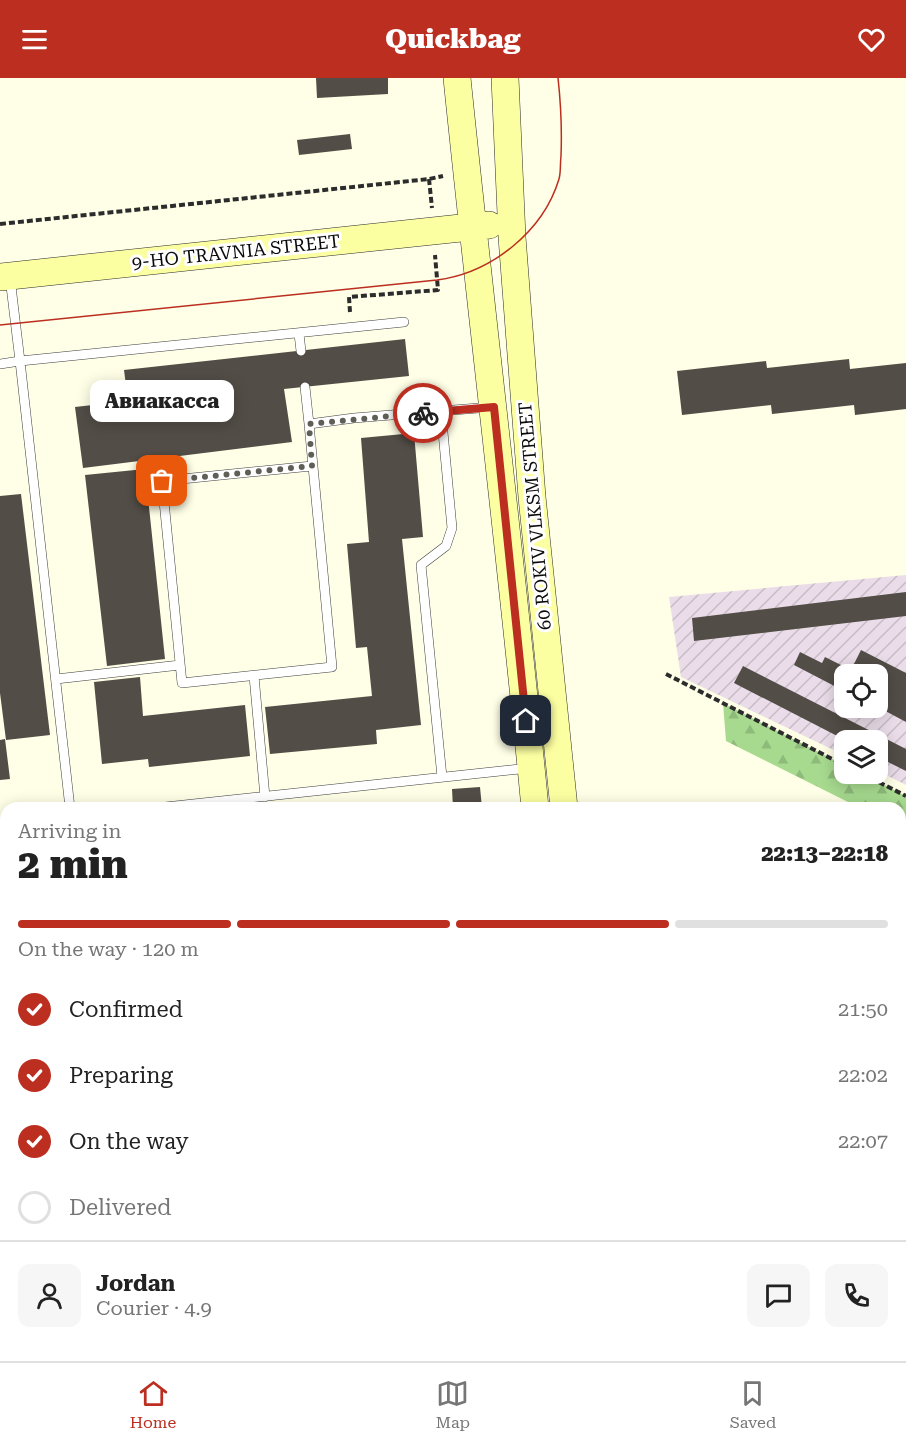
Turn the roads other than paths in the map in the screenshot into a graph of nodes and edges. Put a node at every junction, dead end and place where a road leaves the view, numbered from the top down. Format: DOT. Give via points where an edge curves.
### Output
graph roads {
  1 [pos="457,78"];
  2 [pos="505,78"];
  3 [pos="511,223"];
  4 [pos="473,227"];
  5 [pos="5,276"];
  6 [pos="404,322"];
  7 [pos="299,334"];
  8 [pos="301,351"];
  9 [pos="20,361"];
  10 [pos="0,363"];
  11 [pos="304,387"];
  12 [pos="494,407"];
  13 [pos="441,411"];
  14 [pos="309,424"];
  15 [pos="312,466"];
  16 [pos="180,665"];
  17 [pos="254,676"];
  18 [pos="56,679"];
  19 [pos="531,768"];
  20 [pos="442,777"];
  21 [pos="265,797"];
  22 [pos="69,802"];
  23 [pos="215,802"];
  24 [pos="534,802"];
  25 [pos="563,802"];
  1 -- 4 [label="street, 60 ROKIV VLKSM STREET"];
  2 -- 3 [label="street, 60 ROKIV VLKSM STREET"];
  3 -- 4 [label="street"];
  3 -- 25 [label="street, 60 ROKIV VLKSM STREET" via="532,497"];
  4 -- 5 [label="street, 9-HO TRAVNIA STREET"];
  4 -- 12 [label="street, 60 ROKIV VLKSM STREET"];
  5 -- 9 [label="lane"];
  6 -- 7 [label="lane"];
  7 -- 8 [label="lane"];
  7 -- 9 [label="lane"];
  9 -- 10 [label="lane"];
  9 -- 18 [label="lane"];
  11 -- 14 [label="lane"];
  12 -- 13 [label="lane"];
  12 -- 19 [label="street, 60 ROKIV VLKSM STREET"];
  13 -- 14 [label="lane"];
  13 -- 20 [label="lane" via="452,528 446,546 422,565"];
  14 -- 15 [label="lane"];
  15 -- 16 [label="lane" via="162,481"];
  15 -- 17 [label="lane" via="333,667"];
  16 -- 17 [label="lane" via="182,683"];
  16 -- 18 [label="lane"];
  17 -- 21 [label="lane"];
  18 -- 22 [label="lane"];
  19 -- 20 [label="lane"];
  19 -- 24 [label="street, 60 ROKIV VLKSM STREET"];
  20 -- 21 [label="lane"];
  21 -- 23 [label="lane"];
}
